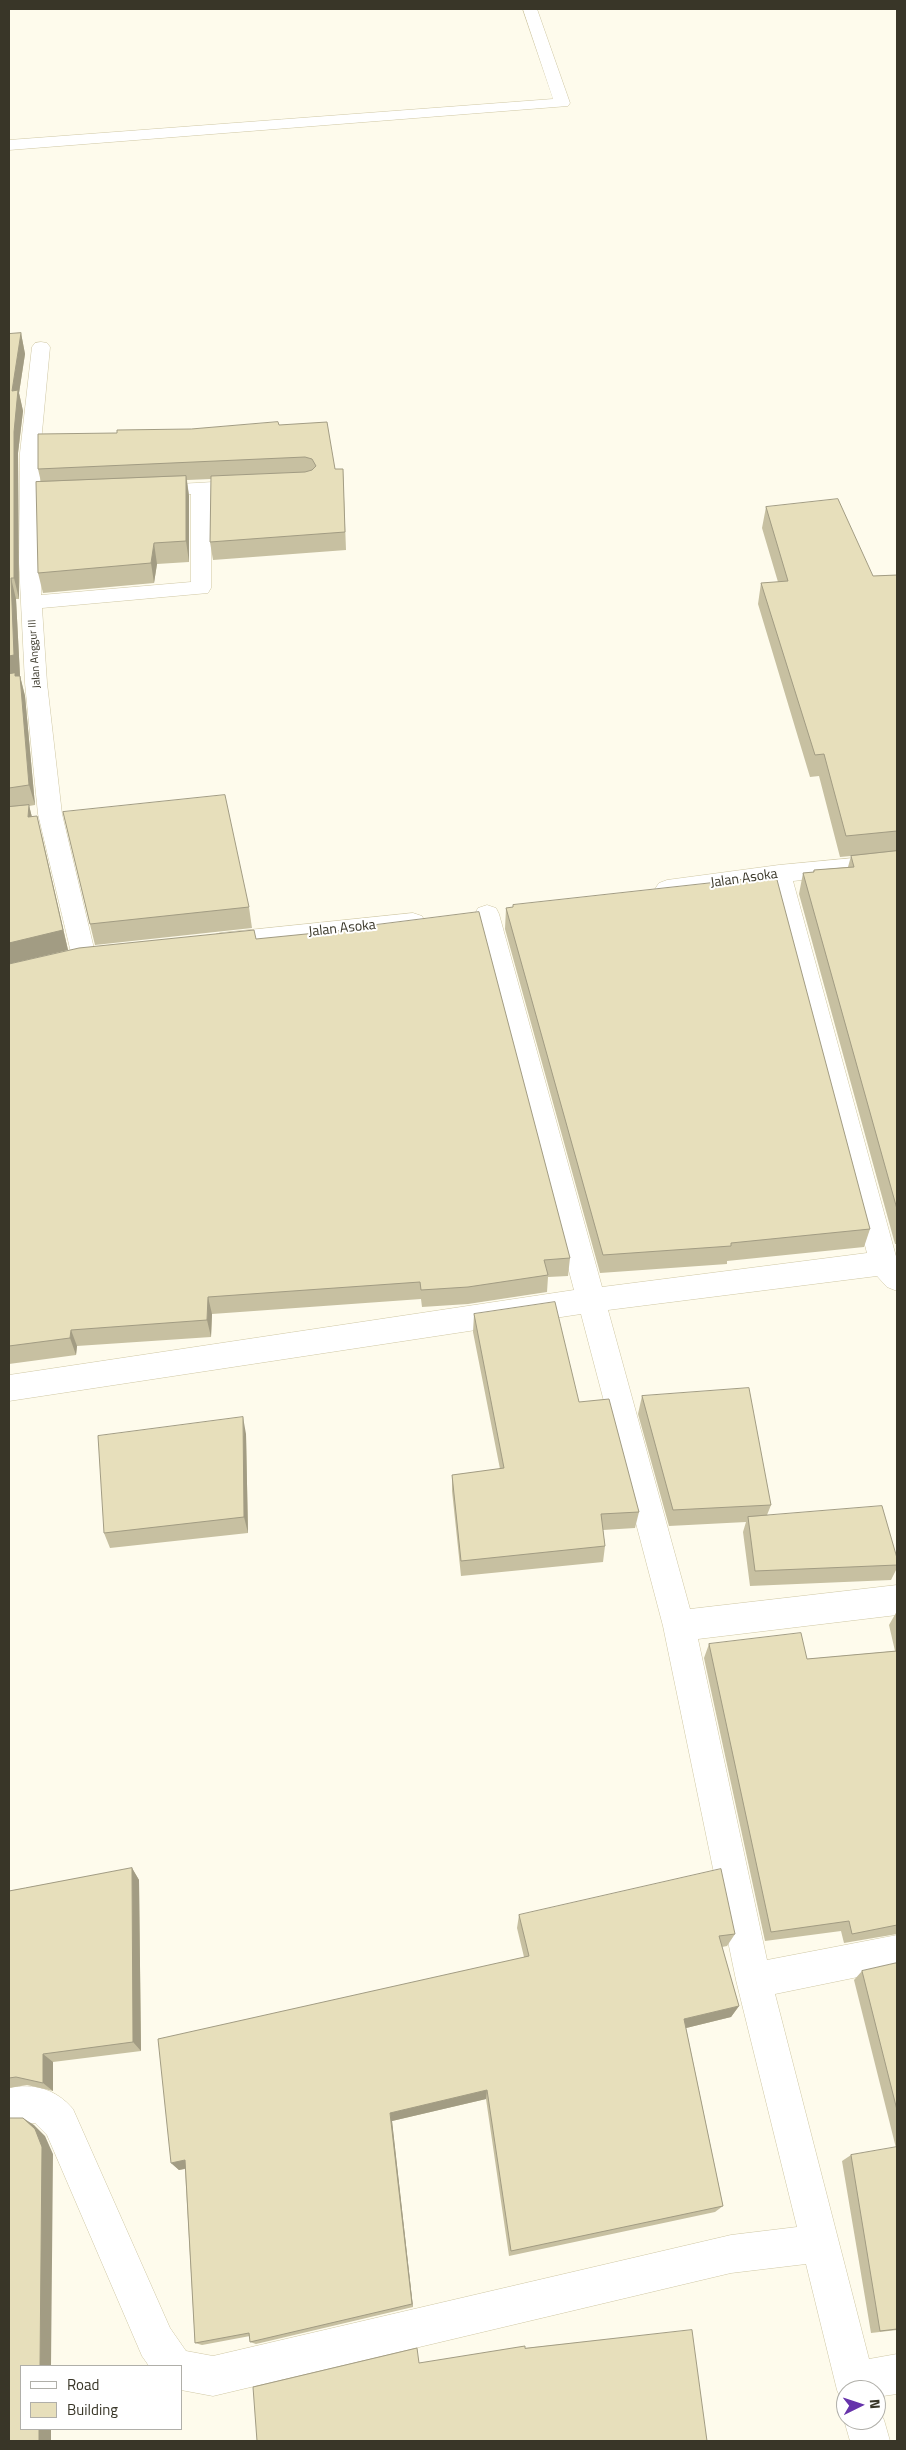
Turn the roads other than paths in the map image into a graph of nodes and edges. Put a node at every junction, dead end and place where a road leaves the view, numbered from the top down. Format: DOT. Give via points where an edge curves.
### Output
graph roads {
  1 [pos="530,9"];
  2 [pos="9,145"];
  3 [pos="41,347"];
  4 [pos="19,454"];
  5 [pos="268,485"];
  6 [pos="201,488"];
  7 [pos="134,490"];
  8 [pos="19,562"];
  9 [pos="31,602"];
  10 [pos="50,814"];
  11 [pos="25,817"];
  12 [pos="897,862"];
  13 [pos="780,874"];
  14 [pos="643,892"];
  15 [pos="487,913"];
  16 [pos="438,919"];
  17 [pos="202,944"];
  18 [pos="84,958"];
  19 [pos="890,1271"];
  20 [pos="592,1300"];
  21 [pos="9,1388"];
  22 [pos="897,1600"];
  23 [pos="679,1626"];
  24 [pos="897,1952"];
  25 [pos="754,1980"];
  26 [pos="9,2106"];
  27 [pos="819,2243"];
  28 [pos="172,2365"];
  29 [pos="182,2370"];
  30 [pos="897,2374"];
  31 [pos="855,2380"];
  32 [pos="875,2380"];
  1 -- 2 [label="street" via="562,103"];
  3 -- 4 [label="street, Jalan Anggur III"];
  4 -- 8 [label="street, Jalan Anggur III" via="39,494"];
  5 -- 6 [label="street"];
  6 -- 7 [label="street"];
  6 -- 9 [label="street" via="201,588"];
  8 -- 9 [label="street, Jalan Anggur III"];
  9 -- 10 [label="street, Jalan Anggur III" via="27,684"];
  10 -- 11 [label="street"];
  10 -- 18 [label="street, Jalan Anggur III"];
  12 -- 13 [label="street, Jalan Asoka"];
  13 -- 14 [label="street, Jalan Asoka"];
  13 -- 19 [label="street"];
  15 -- 20 [label="street"];
  16 -- 17 [label="street, Jalan Asoka"];
  19 -- 20 [label="street"];
  20 -- 21 [label="street"];
  20 -- 23 [label="street"];
  22 -- 23 [label="street"];
  23 -- 25 [label="street"];
  24 -- 25 [label="street"];
  25 -- 27 [label="street"];
  26 -- 28 [label="street" via="32,2102 52,2111 60,2122 156,2342"];
  27 -- 29 [label="street" via="731,2254 213,2376"];
  27 -- 31 [label="street"];
  30 -- 32 [label="street"];
}
